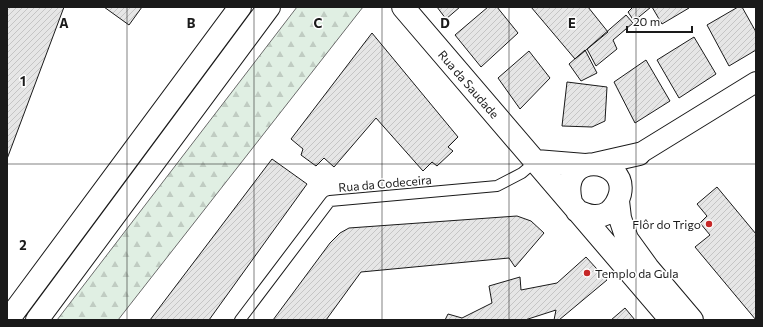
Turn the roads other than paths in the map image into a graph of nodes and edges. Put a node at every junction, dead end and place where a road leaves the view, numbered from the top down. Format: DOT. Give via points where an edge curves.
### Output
graph roads {
  1 [pos="240,7"];
  2 [pos="269,7"];
  3 [pos="403,7"];
  4 [pos="756,82"];
  5 [pos="639,154"];
  6 [pos="536,161"];
  7 [pos="590,164"];
  8 [pos="619,196"];
  9 [pos="574,206"];
  10 [pos="8,320"];
  11 [pos="37,320"];
  12 [pos="240,320"];
  13 [pos="671,320"];
  14 [pos="692,320"];
  1 -- 10 [label="main road"];
  2 -- 11 [label="main road"];
  3 -- 6 [label="main road, Rua da Saudade"];
  4 -- 5 [label="street"];
  5 -- 7 [label="main road"];
  5 -- 8 [label="main road"];
  6 -- 7 [label="main road"];
  6 -- 9 [label="main road, Rua da Saudade"];
  6 -- 12 [label="lane, Rua da Codeceira" via="522,173 498,186 330,201"];
  7 -- 8 [label="main road" via="605,166 613,172 619,181"];
  7 -- 9 [label="main road" via="575,171 569,181 568,192"];
  8 -- 9 [label="main road" via="613,209 596,217 586,215"];
  8 -- 14 [label="main road" via="620,218 626,239"];
  9 -- 13 [label="main road, Rua da Saudade"];
}
